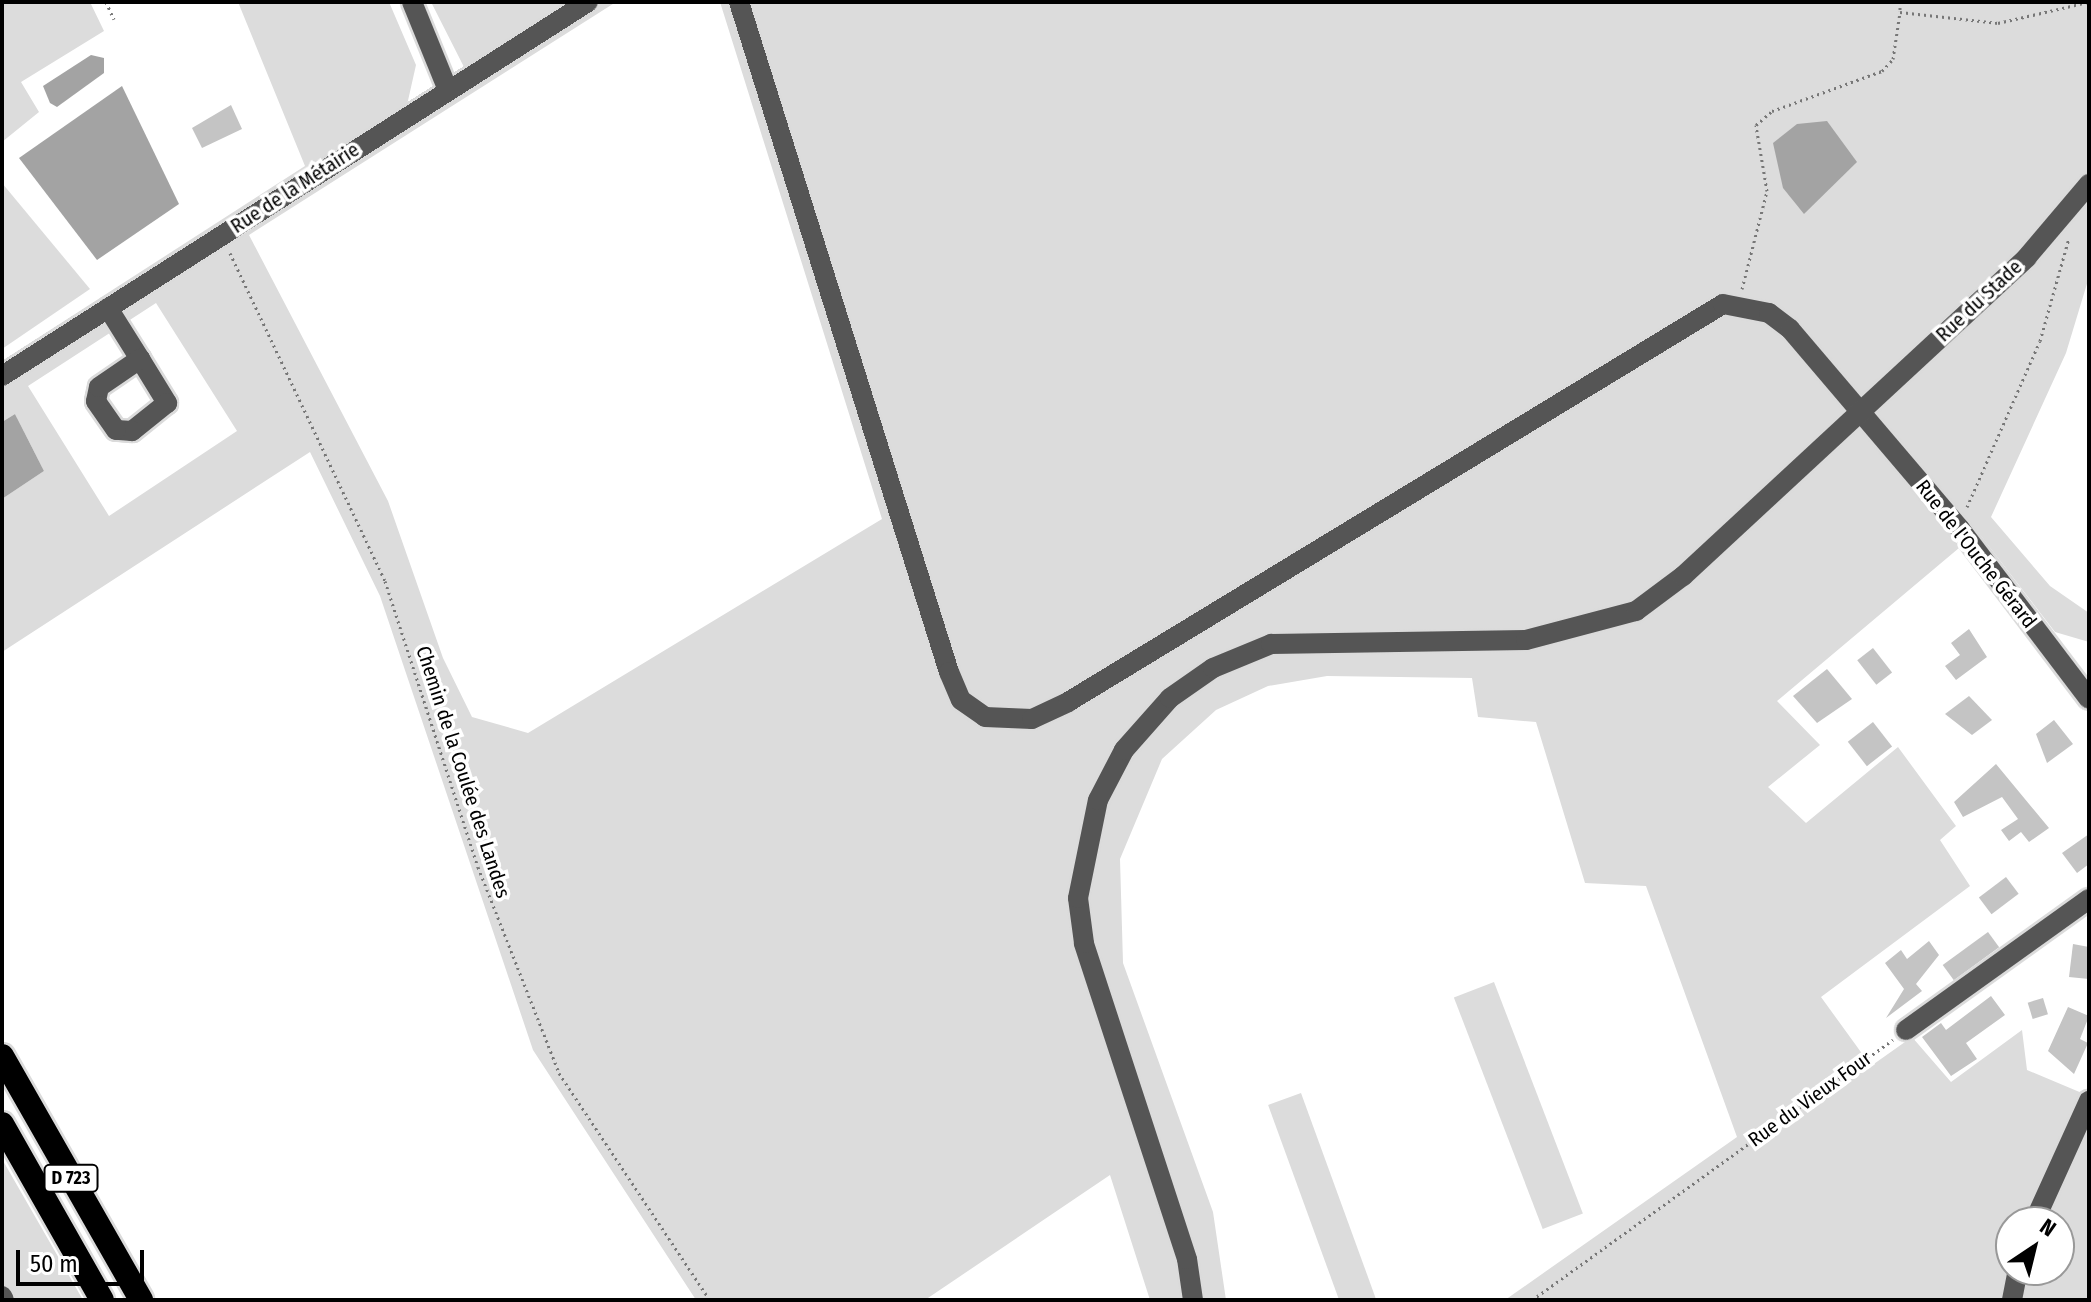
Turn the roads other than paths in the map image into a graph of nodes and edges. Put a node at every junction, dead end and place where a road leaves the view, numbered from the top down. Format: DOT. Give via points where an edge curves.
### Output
graph roads {
  1 [pos="412,2"];
  2 [pos="588,2"];
  3 [pos="739,2"];
  4 [pos="448,90"];
  5 [pos="2089,184"];
  6 [pos="108,308"];
  7 [pos="140,359"];
  8 [pos="2,376"];
  9 [pos="1861,411"];
  10 [pos="2089,699"];
  11 [pos="2089,899"];
  12 [pos="1906,1030"];
  13 [pos="2,1056"];
  14 [pos="2089,1101"];
  15 [pos="2,1124"];
  16 [pos="2041,1206"];
  17 [pos="102,1300"];
  18 [pos="141,1300"];
  19 [pos="1193,1300"];
  1 -- 4 [label="street"];
  2 -- 4 [label="street, Rue de la Métairie"];
  3 -- 9 [label="street, Rue de l'Ouche Gérard" via="949,672 961,700 985,717 1032,719 1068,702 1699,315 1735,305 1769,313 1790,329"];
  4 -- 6 [label="street, Rue de la Métairie"];
  5 -- 9 [label="street, Rue du Stade" via="2065,219"];
  6 -- 7 [label="street"];
  6 -- 8 [label="street, Rue de la Métairie"];
  9 -- 10 [label="street, Rue de l'Ouche Gérard" via="1960,529"];
  9 -- 19 [label="street, Rue du Stade" via="1636,611 1526,640 1271,644 1213,668 1170,698 1124,750 1098,800 1078,898 1084,943 1187,1259"];
  11 -- 12 [label="street"];
  13 -- 18 [label="highway, D 723"];
  14 -- 16 [label="street"];
  15 -- 17 [label="highway, D 723"];
}
